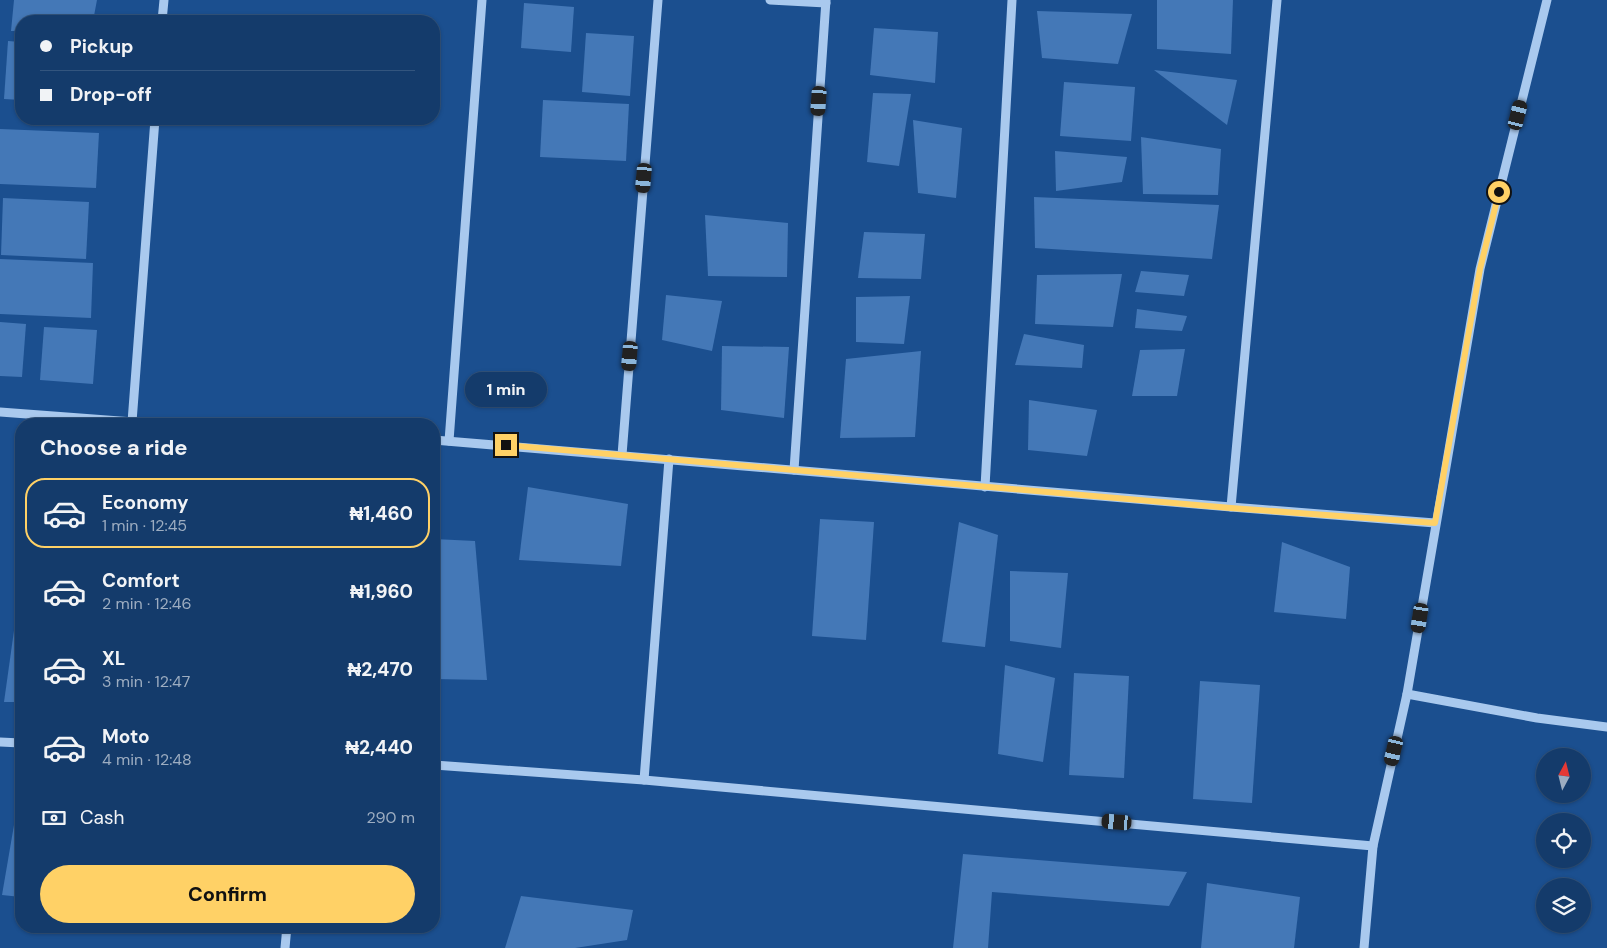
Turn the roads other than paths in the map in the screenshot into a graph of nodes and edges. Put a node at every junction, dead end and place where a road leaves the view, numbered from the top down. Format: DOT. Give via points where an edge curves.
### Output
graph roads {
  1 [pos="164,0"];
  2 [pos="482,0"];
  3 [pos="658,0"];
  4 [pos="770,0"];
  5 [pos="1012,0"];
  6 [pos="1276,0"];
  7 [pos="1547,0"];
  8 [pos="826,2"];
  9 [pos="163,15"];
  10 [pos="155,125"];
  11 [pos="0,412"];
  12 [pos="79,418"];
  13 [pos="132,418"];
  14 [pos="440,440"];
  15 [pos="449,440"];
  16 [pos="622,455"];
  17 [pos="668,459"];
  18 [pos="794,470"];
  19 [pos="985,486"];
  20 [pos="1231,508"];
  21 [pos="1435,523"];
  22 [pos="1407,694"];
  23 [pos="1607,727"];
  24 [pos="0,742"];
  25 [pos="15,743"];
  26 [pos="440,764"];
  27 [pos="644,780"];
  28 [pos="1373,846"];
  29 [pos="286,933"];
  30 [pos="285,948"];
  31 [pos="1364,948"];
  1 -- 9 [label="street"];
  2 -- 15 [label="street"];
  3 -- 16 [label="street"];
  4 -- 8 [label="street"];
  5 -- 19 [label="street"];
  6 -- 20 [label="street"];
  7 -- 21 [label="street" via="1480,269"];
  8 -- 18 [label="street"];
  10 -- 13 [label="street"];
  11 -- 12 [label="street"];
  14 -- 15 [label="street"];
  15 -- 16 [label="street"];
  16 -- 17 [label="street"];
  17 -- 18 [label="street"];
  17 -- 27 [label="street"];
  18 -- 19 [label="street"];
  19 -- 20 [label="street"];
  20 -- 21 [label="street"];
  21 -- 22 [label="street"];
  22 -- 23 [label="street" via="1537,718"];
  22 -- 28 [label="street"];
  24 -- 25 [label="street"];
  26 -- 27 [label="street"];
  27 -- 28 [label="street"];
  28 -- 31 [label="street"];
  29 -- 30 [label="street"];
}
